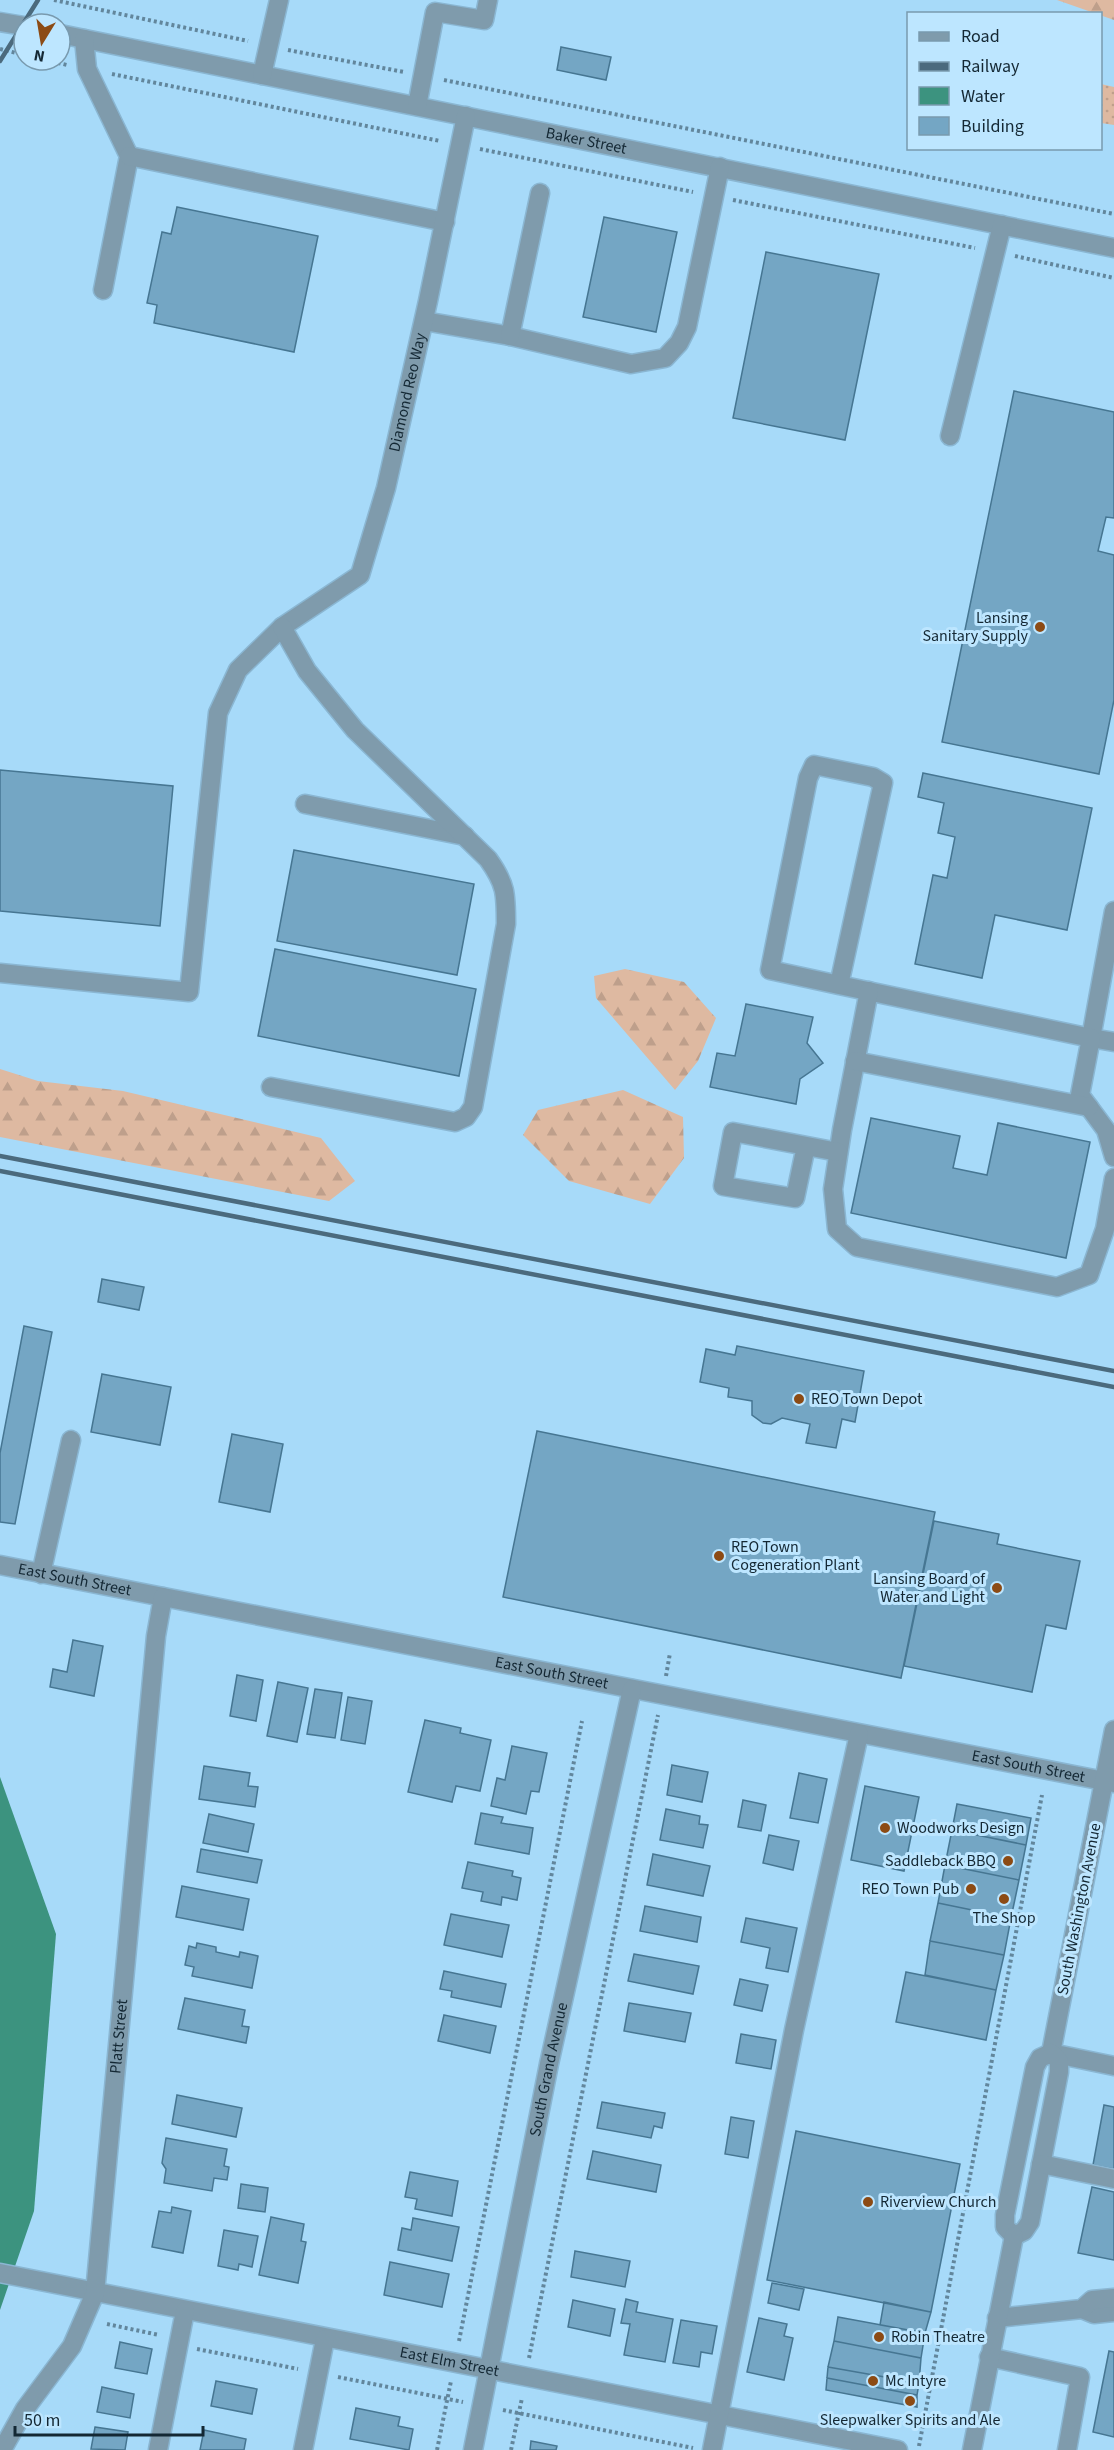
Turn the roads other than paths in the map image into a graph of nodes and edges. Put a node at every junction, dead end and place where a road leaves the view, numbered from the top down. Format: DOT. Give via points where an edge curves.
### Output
graph roads {
  1 [pos="279,0"];
  2 [pos="488,0"];
  3 [pos="72,36"];
  4 [pos="84,39"];
  5 [pos="262,75"];
  6 [pos="417,106"];
  7 [pos="466,116"];
  8 [pos="129,156"];
  9 [pos="720,167"];
  10 [pos="540,193"];
  11 [pos="444,222"];
  12 [pos="1002,225"];
  13 [pos="1114,248"];
  14 [pos="103,290"];
  15 [pos="424,321"];
  16 [pos="510,336"];
  17 [pos="950,436"];
  18 [pos="282,627"];
  19 [pos="305,804"];
  20 [pos="465,836"];
  21 [pos="1114,911"];
  22 [pos="0,973"];
  23 [pos="839,985"];
  24 [pos="869,991"];
  25 [pos="1091,1038"];
  26 [pos="1114,1042"];
  27 [pos="855,1060"];
  28 [pos="271,1087"];
  29 [pos="1089,1107"];
  30 [pos="806,1146"];
  31 [pos="838,1152"];
  32 [pos="1114,1157"];
  33 [pos="1114,1178"];
  34 [pos="70,1440"];
  35 [pos="0,1566"];
  36 [pos="41,1574"];
  37 [pos="163,1597"];
  38 [pos="632,1689"];
  39 [pos="1114,1730"];
  40 [pos="859,1734"];
  41 [pos="1109,1782"];
  42 [pos="1051,2053"];
  43 [pos="1114,2066"];
  44 [pos="1041,2164"];
  45 [pos="1114,2179"];
  46 [pos="1014,2236"];
  47 [pos="0,2273"];
  48 [pos="95,2293"];
  49 [pos="1114,2298"];
  50 [pos="1082,2309"];
  51 [pos="185,2311"];
  52 [pos="1114,2312"];
  53 [pos="997,2318"];
  54 [pos="325,2338"];
  55 [pos="989,2357"];
  56 [pos="489,2370"];
  57 [pos="720,2415"];
  58 [pos="2,2450"];
  59 [pos="158,2450"];
  60 [pos="303,2450"];
  61 [pos="473,2450"];
  62 [pos="712,2450"];
  63 [pos="898,2450"];
  64 [pos="972,2450"];
  65 [pos="1067,2450"];
  1 -- 5 [label="street"];
  2 -- 6 [label="street" via="484,20 435,12"];
  3 -- 4 [label="street, Baker Street"];
  4 -- 5 [label="street, Baker Street"];
  4 -- 8 [label="street" via="87,69"];
  5 -- 6 [label="street, Baker Street"];
  6 -- 7 [label="street, Baker Street"];
  7 -- 9 [label="street, Baker Street"];
  7 -- 11 [label="street, Diamond Reo Way"];
  8 -- 11 [label="street"];
  8 -- 14 [label="street"];
  9 -- 12 [label="street, Baker Street"];
  9 -- 16 [label="street" via="687,327 680,343 665,358 631,364"];
  10 -- 16 [label="street"];
  11 -- 15 [label="street, Diamond Reo Way"];
  12 -- 13 [label="street, Baker Street"];
  12 -- 17 [label="street"];
  15 -- 16 [label="street"];
  15 -- 18 [label="street, Diamond Reo Way" via="386,488 360,575"];
  18 -- 20 [label="street" via="306,670 342,716"];
  18 -- 22 [label="street, Diamond Reo Way" via="238,670 218,712 189,992"];
  19 -- 20 [label="street"];
  20 -- 28 [label="street" via="499,874 506,894 506,924 473,1107 466,1117 454,1122"];
  21 -- 25 [label="street"];
  23 -- 23 [label="street" via="883,783 873,777 814,765 808,778 770,970"];
  23 -- 24 [label="street"];
  24 -- 25 [label="street"];
  24 -- 27 [label="street"];
  25 -- 26 [label="street"];
  25 -- 29 [label="street" via="1080,1095"];
  27 -- 29 [label="street"];
  27 -- 31 [label="street"];
  29 -- 32 [label="street" via="1106,1130"];
  30 -- 30 [label="street" via="733,1132 723,1186 795,1198"];
  30 -- 31 [label="street"];
  31 -- 33 [label="street" via="833,1189 837,1229 857,1247 1057,1287 1089,1275 1105,1229"];
  34 -- 36 [label="street"];
  35 -- 36 [label="street, East South Street"];
  36 -- 37 [label="street, East South Street"];
  37 -- 38 [label="street, East South Street"];
  37 -- 48 [label="street, Platt Street" via="156,1636"];
  38 -- 40 [label="street, East South Street"];
  38 -- 56 [label="street, South Grand Avenue" via="549,2064"];
  39 -- 41 [label="street, South Washington Avenue"];
  40 -- 41 [label="street, East South Street"];
  40 -- 57 [label="street" via="794,2031"];
  41 -- 42 [label="street, South Washington Avenue"];
  42 -- 43 [label="street"];
  42 -- 44 [label="street, South Washington Avenue" via="1059,2061 1059,2072"];
  42 -- 46 [label="street, South Washington Avenue" via="1040,2058 1035,2067 1005,2215 1005,2227"];
  44 -- 45 [label="street"];
  44 -- 46 [label="street, South Washington Avenue" via="1030,2222"];
  46 -- 53 [label="street, South Washington Avenue"];
  47 -- 48 [label="street, East Elm Street"];
  48 -- 51 [label="street, East Elm Street"];
  48 -- 58 [label="street, Platt Street" via="72,2346 25,2409"];
  49 -- 50 [label="street" via="1092,2300"];
  50 -- 52 [label="street" via="1094,2314"];
  50 -- 53 [label="street"];
  51 -- 54 [label="street, East Elm Street"];
  51 -- 59 [label="street"];
  53 -- 55 [label="street, South Washington Avenue"];
  54 -- 56 [label="street, East Elm Street"];
  54 -- 60 [label="street"];
  55 -- 64 [label="street, South Washington Avenue"];
  55 -- 65 [label="street" via="1080,2377"];
  56 -- 57 [label="street, East Elm Street"];
  56 -- 61 [label="street, South Grand Avenue"];
  57 -- 62 [label="street"];
  57 -- 63 [label="street, East Elm Street"];
}
